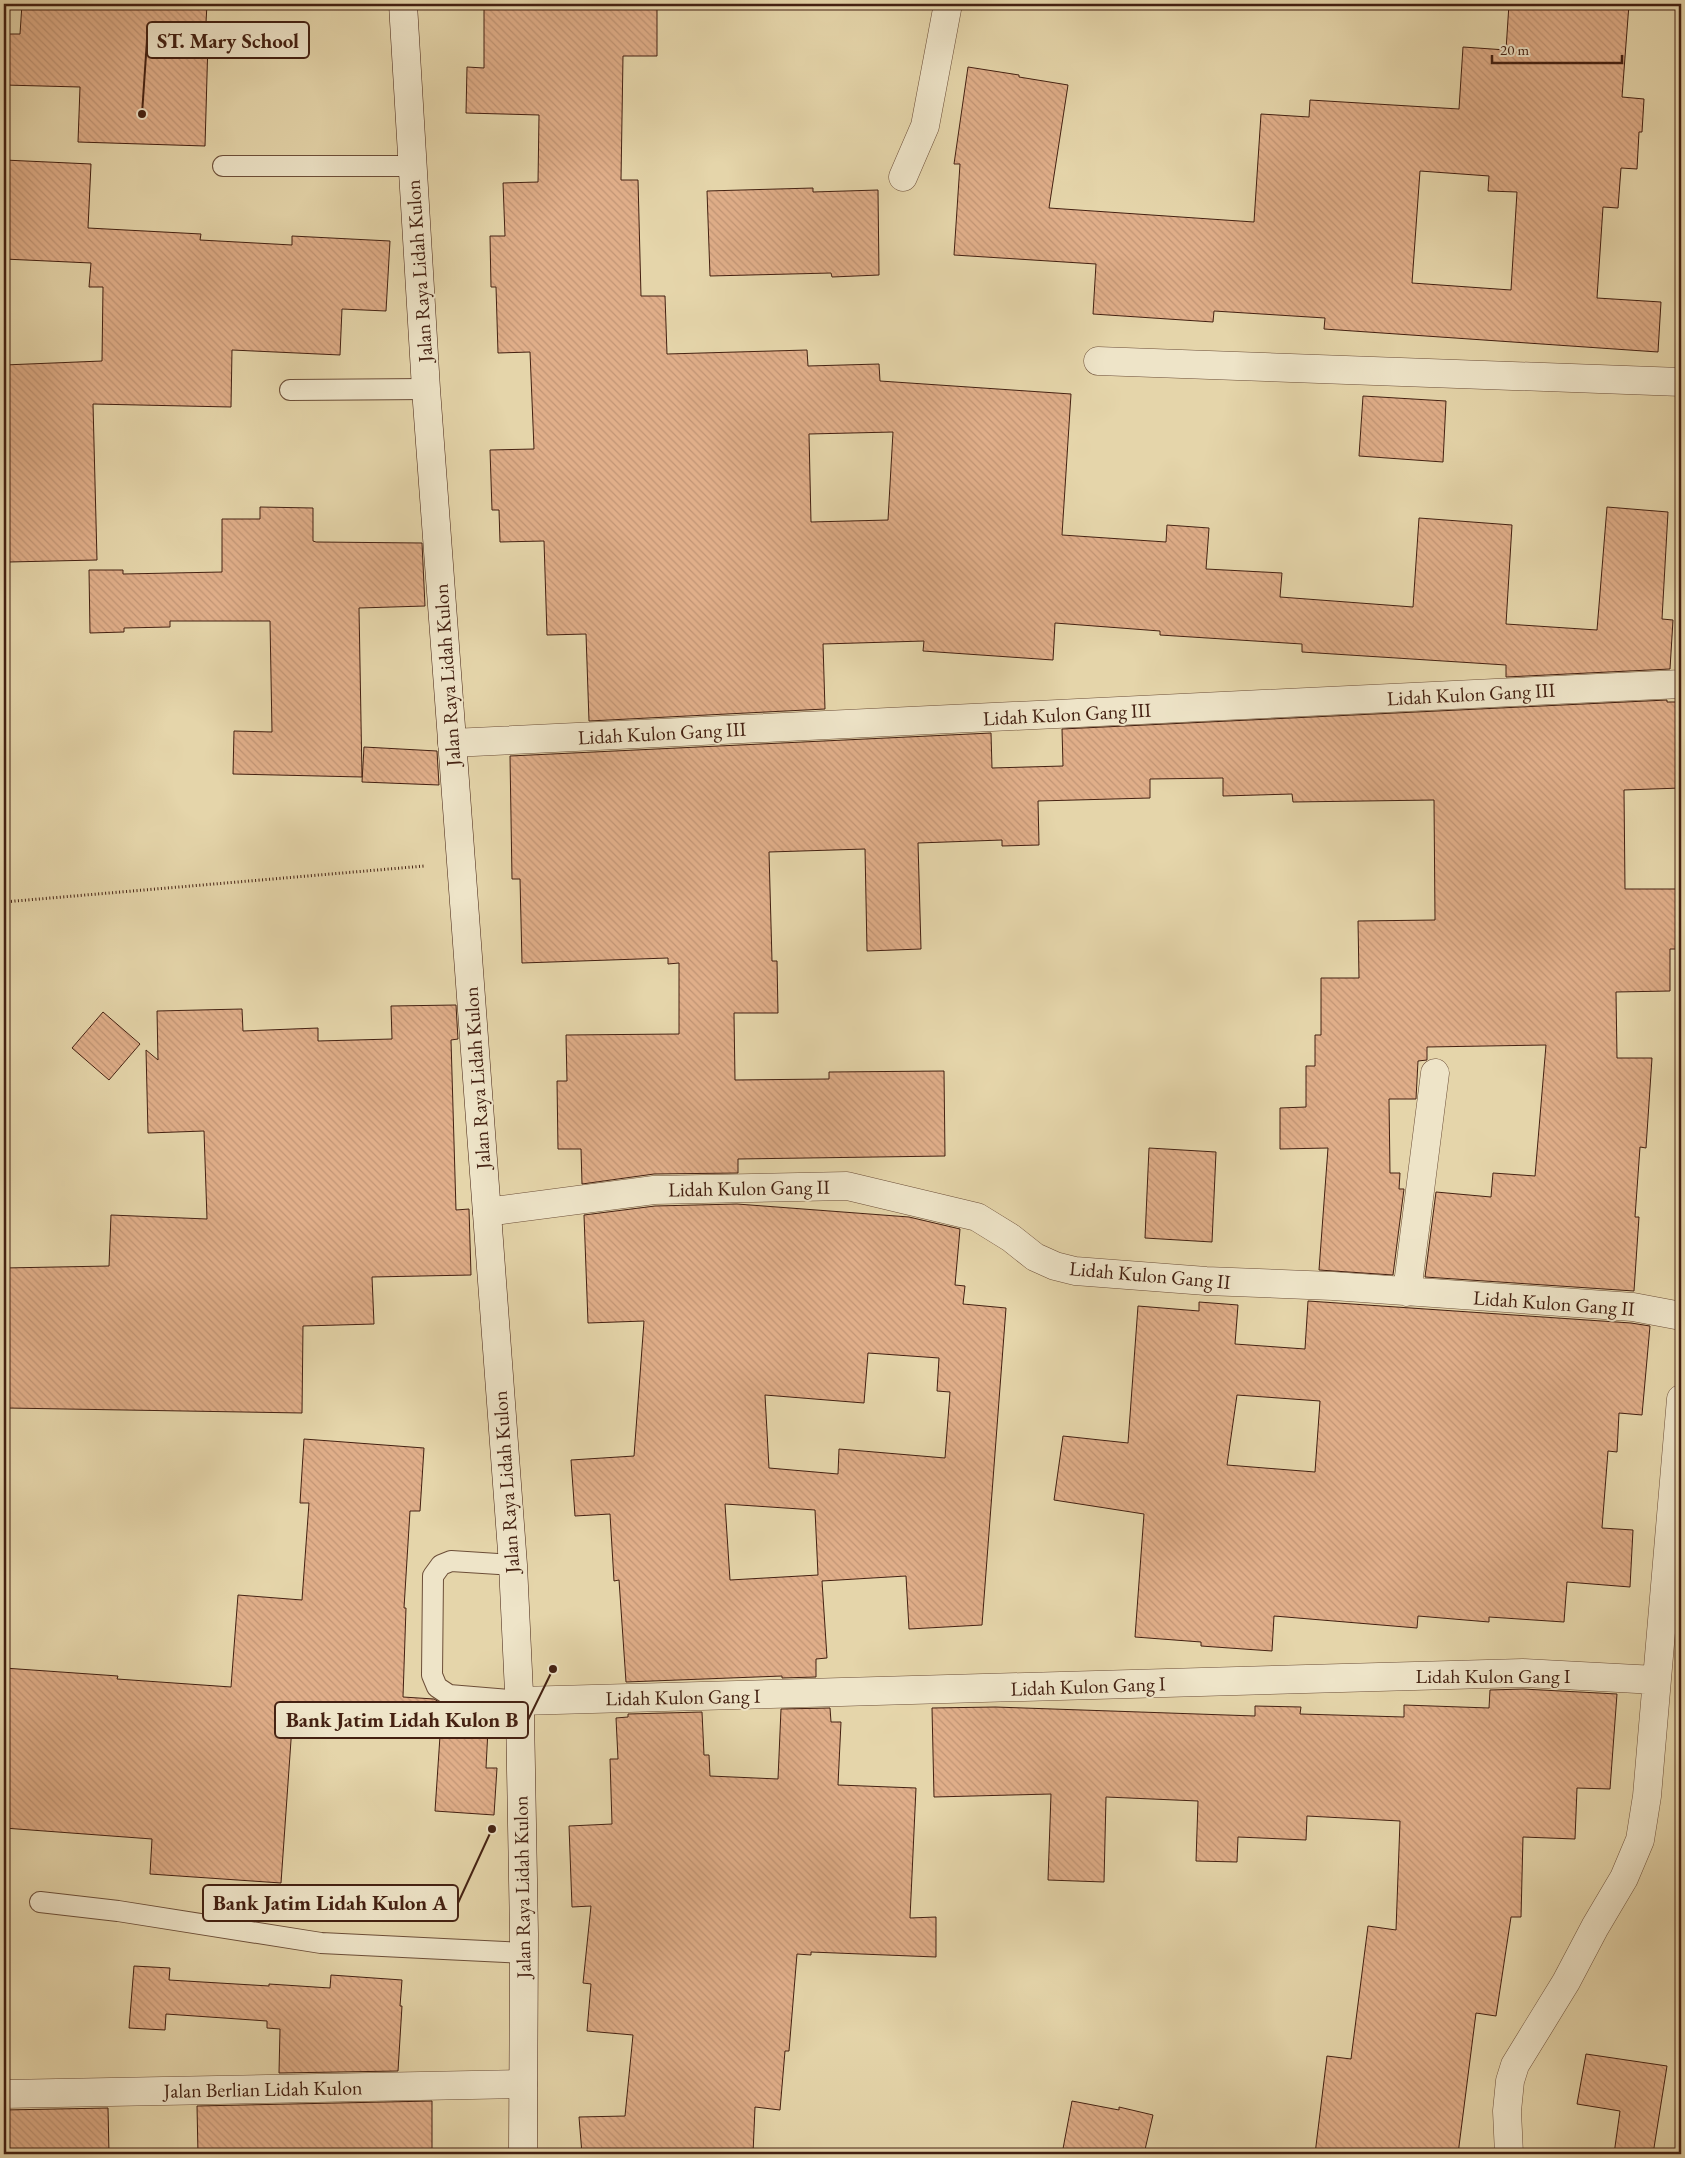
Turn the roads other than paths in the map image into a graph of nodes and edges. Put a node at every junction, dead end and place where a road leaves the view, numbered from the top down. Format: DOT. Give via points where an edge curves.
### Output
graph roads {
  1 [pos="403,4"];
  2 [pos="948,4"];
  3 [pos="223,166"];
  4 [pos="413,166"];
  5 [pos="903,177"];
  6 [pos="1098,361"];
  7 [pos="1681,382"];
  8 [pos="426,389"];
  9 [pos="290,390"];
  10 [pos="1681,684"];
  11 [pos="452,743"];
  12 [pos="1435,1073"];
  13 [pos="487,1212"];
  14 [pos="1407,1292"];
  15 [pos="1681,1316"];
  16 [pos="1681,1399"];
  17 [pos="513,1565"];
  18 [pos="1656,1680"];
  19 [pos="520,1701"];
  20 [pos="40,1902"];
  21 [pos="524,1953"];
  22 [pos="523,2084"];
  23 [pos="4,2094"];
  24 [pos="523,2154"];
  25 [pos="1509,2154"];
  1 -- 4 [label="street, Jalan Raya Lidah Kulon"];
  2 -- 5 [label="street" via="925,126"];
  3 -- 4 [label="lane"];
  4 -- 8 [label="street, Jalan Raya Lidah Kulon"];
  6 -- 7 [label="street"];
  8 -- 9 [label="lane"];
  8 -- 11 [label="street, Jalan Raya Lidah Kulon"];
  10 -- 11 [label="street, Lidah Kulon Gang III"];
  11 -- 13 [label="street, Jalan Raya Lidah Kulon"];
  12 -- 14 [label="street"];
  13 -- 14 [label="street, Lidah Kulon Gang II" via="654,1190 847,1186 978,1217 1036,1257 1075,1271"];
  13 -- 17 [label="street, Jalan Raya Lidah Kulon"];
  14 -- 15 [label="street, Lidah Kulon Gang II" via="1633,1307"];
  16 -- 18 [label="street"];
  17 -- 19 [label="street, Jalan Raya Lidah Kulon"];
  17 -- 19 [label="lane" via="461,1561 441,1565 433,1576 432,1675 437,1687 449,1695"];
  18 -- 19 [label="street, Lidah Kulon Gang I" via="1523,1673"];
  18 -- 25 [label="street" via="1647,1796 1640,1840 1624,1878 1515,2065 1507,2111"];
  19 -- 21 [label="street, Jalan Raya Lidah Kulon"];
  20 -- 21 [label="lane" via="321,1943"];
  21 -- 22 [label="street, Jalan Raya Lidah Kulon"];
  22 -- 23 [label="street, Jalan Berlian Lidah Kulon"];
  22 -- 24 [label="street, Jalan Raya Lidah Kulon"];
}
